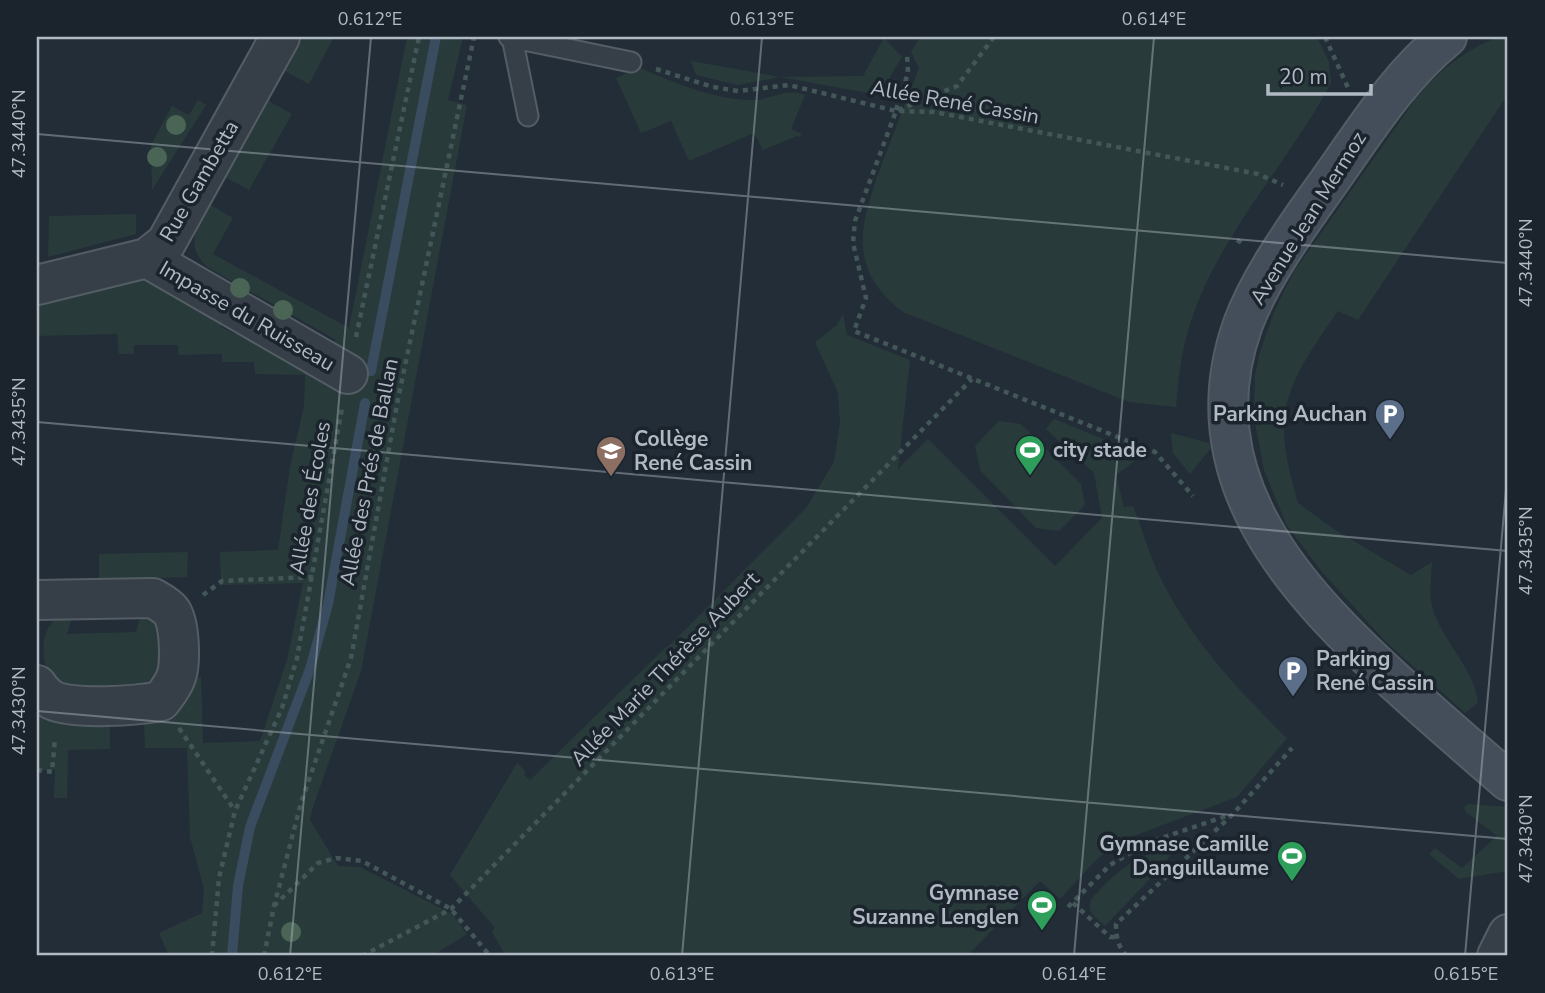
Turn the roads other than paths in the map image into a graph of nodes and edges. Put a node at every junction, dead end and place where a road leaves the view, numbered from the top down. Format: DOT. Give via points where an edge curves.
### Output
graph roads {
  1 [pos="280,37"];
  2 [pos="510,37"];
  3 [pos="1447,37"];
  4 [pos="631,62"];
  5 [pos="528,116"];
  6 [pos="147,258"];
  7 [pos="37,285"];
  8 [pos="348,374"];
  9 [pos="37,600"];
  10 [pos="47,693"];
  11 [pos="1508,781"];
  12 [pos="1508,934"];
  13 [pos="1497,956"];
  1 -- 6 [label="street, Rue Gambetta" via="166,243"];
  2 -- 4 [label="lane"];
  2 -- 5 [label="lane"];
  3 -- 11 [label="street, Avenue Jean Mermoz" via="1423,57 1365,128 1256,297 1243,325 1230,384 1229,428 1231,450 1251,509 1286,569 1365,654"];
  6 -- 7 [label="street, Rue Gambetta"];
  6 -- 8 [label="street, Impasse du Ruisseau"];
  9 -- 10 [label="street" via="143,597 162,603 177,626 179,668 161,701 70,705"];
  12 -- 13 [label="street"];
}
